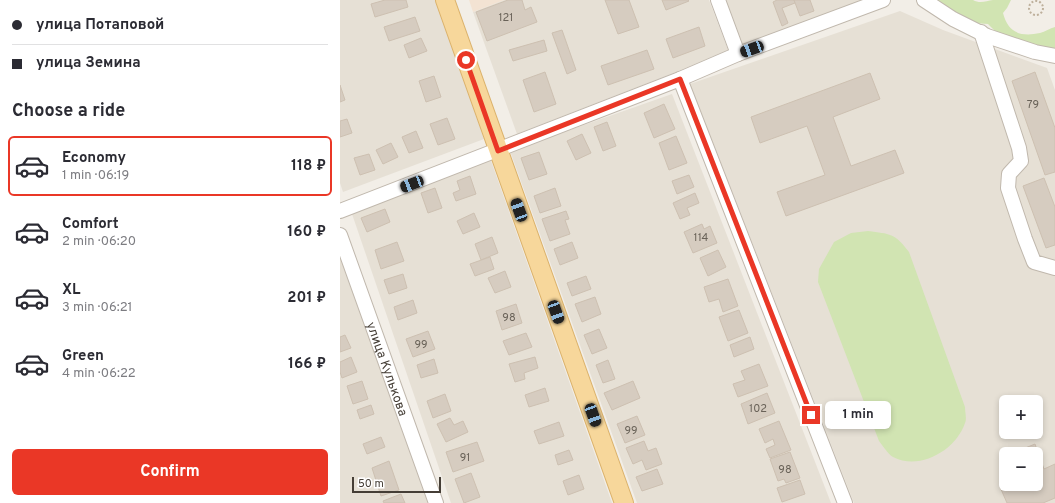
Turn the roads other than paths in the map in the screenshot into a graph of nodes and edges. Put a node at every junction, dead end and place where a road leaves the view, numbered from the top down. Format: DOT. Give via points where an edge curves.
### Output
graph roads {
  1 [pos="445,0"];
  2 [pos="718,0"];
  3 [pos="883,0"];
  4 [pos="924,0"];
  5 [pos="981,32"];
  6 [pos="738,54"];
  7 [pos="1055,56"];
  8 [pos="680,79"];
  9 [pos="498,151"];
  10 [pos="340,211"];
  11 [pos="340,235"];
  12 [pos="1055,268"];
  13 [pos="436,503"];
  14 [pos="624,503"];
  15 [pos="845,503"];
  1 -- 9 [label="main road"];
  2 -- 6 [label="street"];
  3 -- 6 [label="street"];
  4 -- 5 [label="street" via="953,19"];
  5 -- 7 [label="street" via="1035,52"];
  5 -- 12 [label="street" via="1019,148 1021,161 1009,174 1008,188 1034,262"];
  6 -- 8 [label="street"];
  8 -- 9 [label="street"];
  8 -- 15 [label="street"];
  9 -- 10 [label="street"];
  9 -- 14 [label="main road"];
  11 -- 13 [label="street, улица Кулькова"];
}
